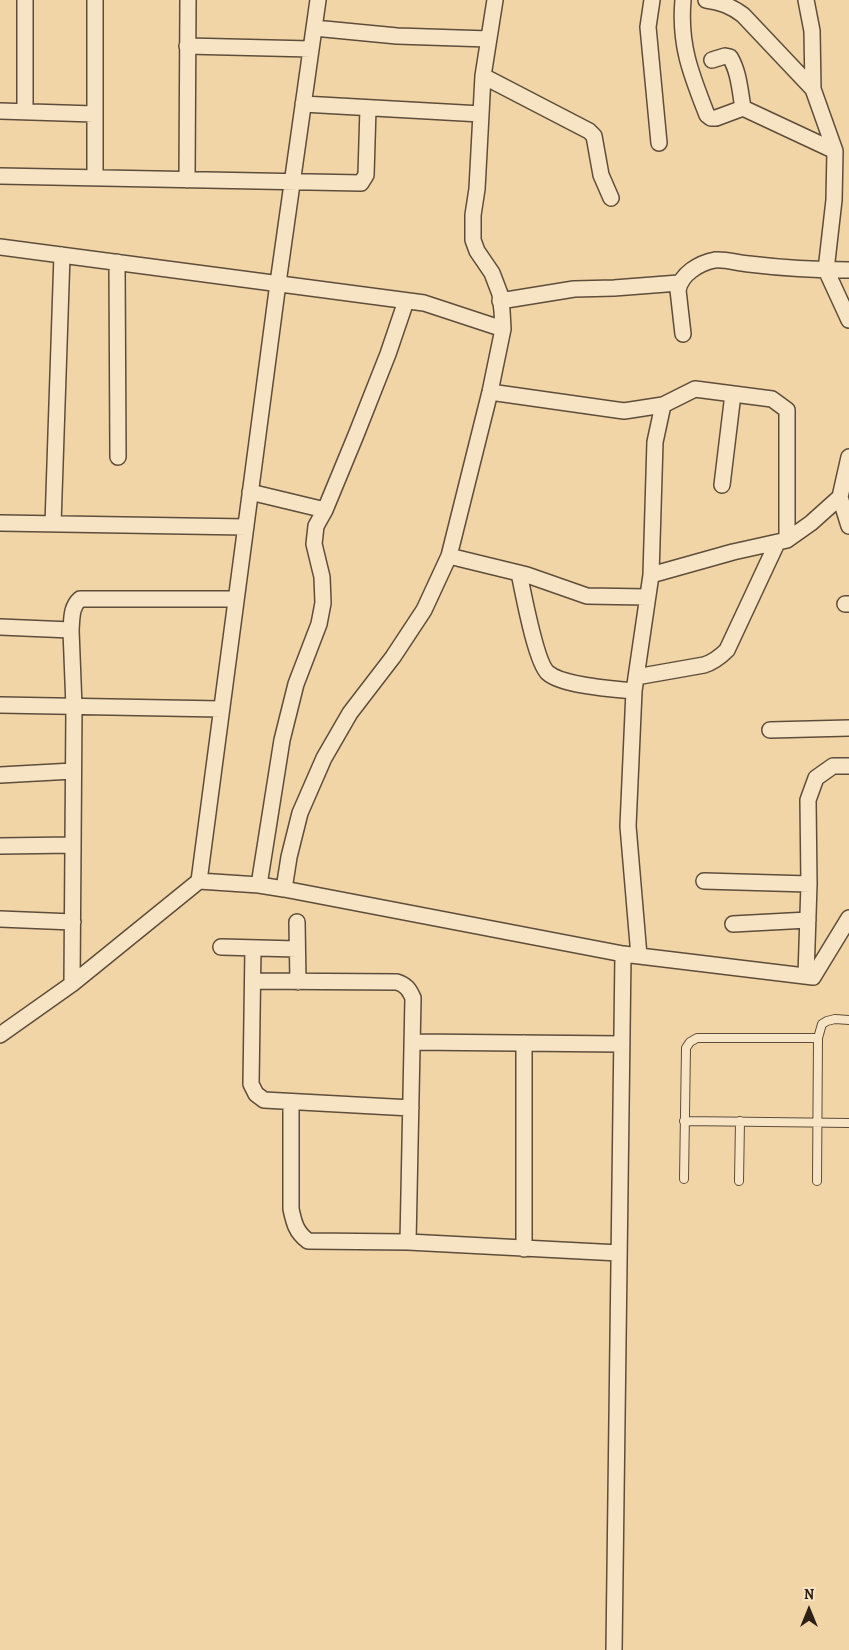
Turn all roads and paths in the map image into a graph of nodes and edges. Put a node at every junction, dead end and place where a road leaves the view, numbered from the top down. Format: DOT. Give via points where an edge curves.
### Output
graph roads {
  1 [pos="25,0"];
  2 [pos="95,0"];
  3 [pos="188,0"];
  4 [pos="318,0"];
  5 [pos="495,0"];
  6 [pos="652,0"];
  7 [pos="683,0"];
  8 [pos="706,0"];
  9 [pos="806,0"];
  10 [pos="314,28"];
  11 [pos="489,39"];
  12 [pos="187,46"];
  13 [pos="311,49"];
  14 [pos="712,60"];
  15 [pos="483,76"];
  16 [pos="813,89"];
  17 [pos="303,104"];
  18 [pos="368,108"];
  19 [pos="743,108"];
  20 [pos="0,111"];
  21 [pos="25,111"];
  22 [pos="94,114"];
  23 [pos="481,114"];
  24 [pos="659,143"];
  25 [pos="835,151"];
  26 [pos="842,171"];
  27 [pos="0,176"];
  28 [pos="96,178"];
  29 [pos="187,180"];
  30 [pos="292,182"];
  31 [pos="611,198"];
  32 [pos="0,247"];
  33 [pos="62,255"];
  34 [pos="117,262"];
  35 [pos="826,270"];
  36 [pos="849,270"];
  37 [pos="278,283"];
  38 [pos="679,283"];
  39 [pos="500,301"];
  40 [pos="406,302"];
  41 [pos="849,320"];
  42 [pos="503,329"];
  43 [pos="683,334"];
  44 [pos="490,392"];
  45 [pos="733,394"];
  46 [pos="663,405"];
  47 [pos="118,457"];
  48 [pos="849,457"];
  49 [pos="722,485"];
  50 [pos="250,492"];
  51 [pos="840,497"];
  52 [pos="325,510"];
  53 [pos="0,523"];
  54 [pos="53,524"];
  55 [pos="849,526"];
  56 [pos="246,527"];
  57 [pos="782,541"];
  58 [pos="449,556"];
  59 [pos="519,573"];
  60 [pos="651,575"];
  61 [pos="647,597"];
  62 [pos="236,599"];
  63 [pos="0,627"];
  64 [pos="71,630"];
  65 [pos="635,684"];
  66 [pos="0,705"];
  67 [pos="74,706"];
  68 [pos="221,709"];
  69 [pos="849,728"];
  70 [pos="770,730"];
  71 [pos="849,766"];
  72 [pos="73,771"];
  73 [pos="0,775"];
  74 [pos="73,845"];
  75 [pos="0,846"];
  76 [pos="199,881"];
  77 [pos="704,881"];
  78 [pos="810,884"];
  79 [pos="259,885"];
  80 [pos="284,889"];
  81 [pos="849,918"];
  82 [pos="0,919"];
  83 [pos="808,920"];
  84 [pos="73,922"];
  85 [pos="297,922"];
  86 [pos="733,924"];
  87 [pos="221,947"];
  88 [pos="254,948"];
  89 [pos="297,949"];
  90 [pos="623,954"];
  91 [pos="639,956"];
  92 [pos="806,976"];
  93 [pos="253,982"];
  94 [pos="298,982"];
  95 [pos="72,984"];
  96 [pos="849,1020"];
  97 [pos="0,1036"];
  98 [pos="818,1038"];
  99 [pos="412,1042"];
  100 [pos="524,1043"];
  101 [pos="622,1044"];
  102 [pos="291,1102"];
  103 [pos="411,1108"];
  104 [pos="684,1121"];
  105 [pos="740,1121"];
  106 [pos="816,1122"];
  107 [pos="849,1123"];
  108 [pos="684,1179"];
  109 [pos="739,1181"];
  110 [pos="817,1181"];
  111 [pos="408,1242"];
  112 [pos="524,1249"];
  113 [pos="619,1253"];
  114 [pos="614,1650"];
  1 -- 21 [label="street"];
  2 -- 22 [label="street"];
  3 -- 12 [label="street"];
  4 -- 10 [label="street"];
  5 -- 11 [label="street"];
  6 -- 24 [label="street" via="648,27"];
  7 -- 19 [label="street" via="681,17 685,55 707,115 716,118"];
  8 -- 16 [label="street" via="722,2 743,15"];
  9 -- 16 [label="street" via="812,31"];
  10 -- 11 [label="street" via="397,36"];
  10 -- 13 [label="street"];
  11 -- 15 [label="street"];
  12 -- 13 [label="street"];
  12 -- 29 [label="street"];
  13 -- 17 [label="street"];
  14 -- 19 [label="street" via="730,57 739,82"];
  15 -- 23 [label="street"];
  15 -- 31 [label="street" via="589,131 594,136 601,175"];
  16 -- 25 [label="street"];
  17 -- 18 [label="street"];
  17 -- 30 [label="street"];
  18 -- 23 [label="street"];
  18 -- 30 [label="street" via="366,175 362,183"];
  19 -- 25 [label="street"];
  20 -- 21 [label="street"];
  21 -- 22 [label="street"];
  22 -- 28 [label="street"];
  23 -- 39 [label="street" via="473,240 492,273"];
  25 -- 26 [label="street"];
  26 -- 35 [label="street" via="834,200"];
  27 -- 28 [label="street"];
  28 -- 29 [label="street"];
  29 -- 30 [label="street"];
  30 -- 37 [label="street"];
  32 -- 33 [label="street"];
  33 -- 34 [label="street"];
  33 -- 54 [label="street"];
  34 -- 37 [label="street"];
  34 -- 47 [label="street"];
  35 -- 36 [label="street"];
  35 -- 38 [label="street" via="717,260 703,263"];
  35 -- 41 [label="street"];
  37 -- 40 [label="street"];
  37 -- 50 [label="street"];
  38 -- 39 [label="street" via="574,289"];
  38 -- 43 [label="street"];
  39 -- 42 [label="street"];
  40 -- 42 [label="street" via="424,303"];
  40 -- 52 [label="street"];
  42 -- 44 [label="street"];
  44 -- 46 [label="street" via="624,411"];
  44 -- 58 [label="street"];
  45 -- 46 [label="street" via="695,389"];
  45 -- 49 [label="street"];
  45 -- 57 [label="street" via="772,399 787,410"];
  46 -- 60 [label="street" via="655,442"];
  48 -- 51 [label="street"];
  50 -- 52 [label="street"];
  50 -- 56 [label="street"];
  51 -- 55 [label="street"];
  51 -- 57 [label="street" via="811,523"];
  52 -- 79 [label="street" via="316,526 314,544 322,578 323,603 319,624 296,684 282,740"];
  53 -- 54 [label="street"];
  54 -- 56 [label="street"];
  56 -- 62 [label="street"];
  57 -- 60 [label="street"];
  57 -- 65 [label="street" via="720,658"];
  58 -- 59 [label="street"];
  58 -- 80 [label="street" via="424,610 350,713 324,758 300,813"];
  59 -- 61 [label="street" via="587,596"];
  59 -- 65 [label="street" via="539,659 547,672 564,680"];
  60 -- 61 [label="street"];
  61 -- 65 [label="street"];
  62 -- 64 [label="street" via="80,599 73,609"];
  62 -- 68 [label="street"];
  63 -- 64 [label="street"];
  64 -- 67 [label="street"];
  65 -- 91 [label="street" via="628,826"];
  66 -- 67 [label="street"];
  67 -- 68 [label="street"];
  67 -- 72 [label="street"];
  68 -- 76 [label="street"];
  69 -- 70 [label="street"];
  71 -- 78 [label="street" via="832,766 816,778 808,800"];
  72 -- 73 [label="street"];
  72 -- 74 [label="street"];
  74 -- 75 [label="street"];
  74 -- 84 [label="street"];
  76 -- 79 [label="street"];
  76 -- 95 [label="street"];
  77 -- 78 [label="street"];
  78 -- 83 [label="street"];
  79 -- 80 [label="street"];
  80 -- 90 [label="street"];
  81 -- 92 [label="street" via="813,977"];
  82 -- 84 [label="street"];
  83 -- 86 [label="street"];
  83 -- 92 [label="street"];
  84 -- 95 [label="street"];
  85 -- 89 [label="street"];
  87 -- 88 [label="street"];
  88 -- 89 [label="street"];
  88 -- 93 [label="street"];
  89 -- 94 [label="street"];
  90 -- 91 [label="street"];
  90 -- 101 [label="street"];
  91 -- 92 [label="street"];
  93 -- 94 [label="street"];
  93 -- 102 [label="street" via="251,1084 264,1100"];
  94 -- 99 [label="street" via="397,982 405,985 413,998"];
  95 -- 97 [label="street"];
  96 -- 98 [label="lane" via="827,1020 822,1024"];
  98 -- 104 [label="lane" via="697,1038 690,1042 686,1048"];
  98 -- 106 [label="lane"];
  99 -- 100 [label="street"];
  99 -- 103 [label="street"];
  100 -- 101 [label="street"];
  100 -- 112 [label="street"];
  101 -- 113 [label="street"];
  102 -- 103 [label="street"];
  102 -- 111 [label="street" via="291,1209 300,1234 308,1241"];
  103 -- 111 [label="street"];
  104 -- 105 [label="lane"];
  104 -- 108 [label="lane"];
  105 -- 106 [label="lane"];
  105 -- 109 [label="lane"];
  106 -- 107 [label="lane"];
  106 -- 110 [label="lane"];
  111 -- 112 [label="street"];
  112 -- 113 [label="street"];
  113 -- 114 [label="street"];
}
